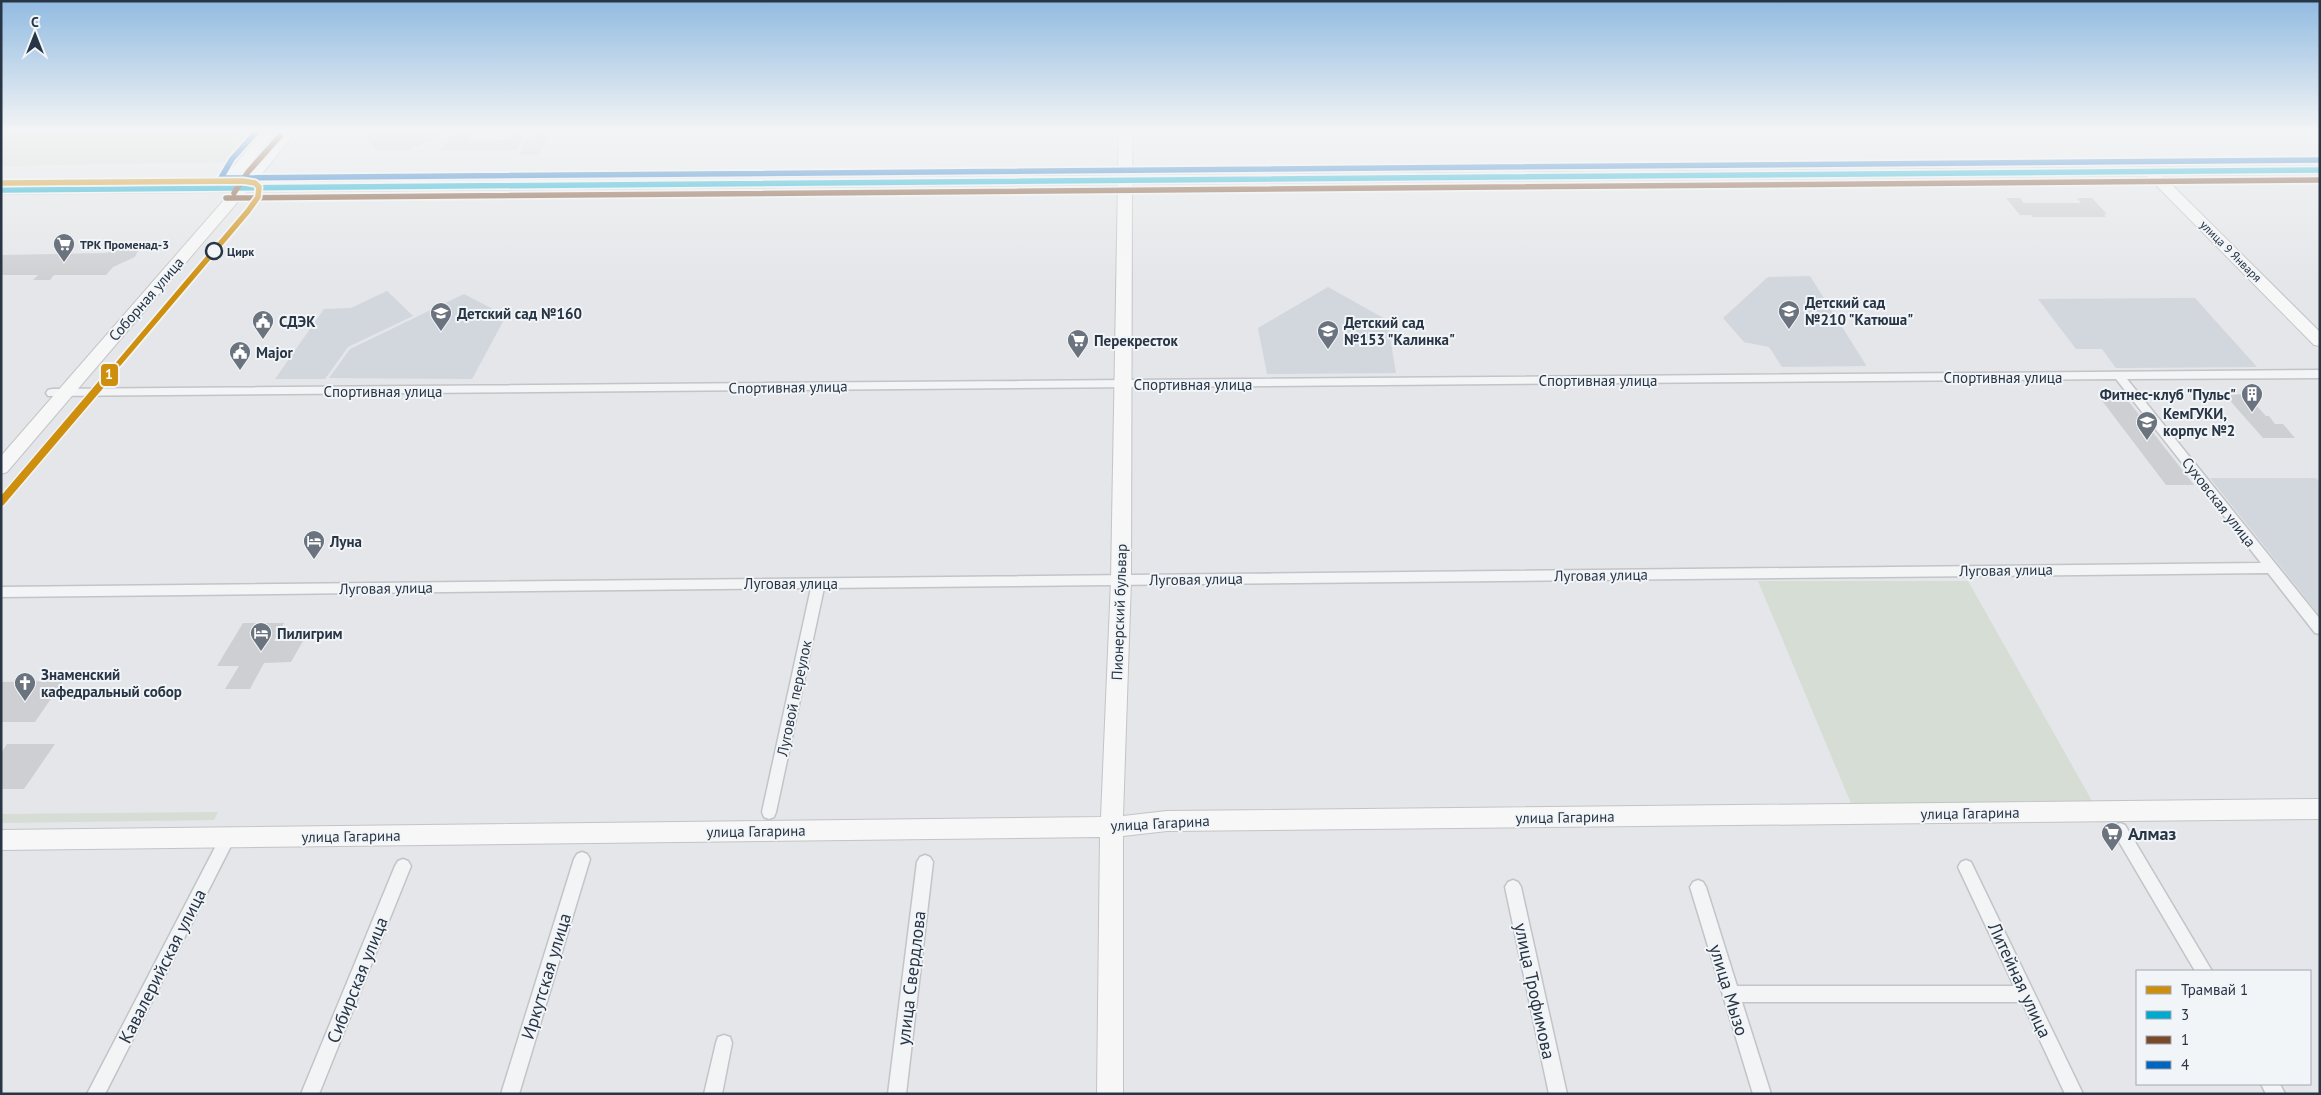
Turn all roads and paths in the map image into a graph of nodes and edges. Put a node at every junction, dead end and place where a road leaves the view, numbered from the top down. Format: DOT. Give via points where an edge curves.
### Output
graph roads {
  1 [pos="13,180"];
  2 [pos="449,180"];
  3 [pos="1125,180"];
  4 [pos="2160,180"];
  5 [pos="238,182"];
  6 [pos="1,190"];
  7 [pos="2320,341"];
  8 [pos="2320,374"];
  9 [pos="2119,376"];
  10 [pos="1123,384"];
  11 [pos="59,393"];
  12 [pos="1,451"];
  13 [pos="1,468"];
  14 [pos="2271,568"];
  15 [pos="1121,580"];
  16 [pos="819,584"];
  17 [pos="1,592"];
  18 [pos="2320,629"];
  19 [pos="2320,810"];
  20 [pos="769,812"];
  21 [pos="1113,826"];
  22 [pos="2120,830"];
  23 [pos="228,837"];
  24 [pos="1,840"];
  25 [pos="582,859"];
  26 [pos="925,862"];
  27 [pos="403,866"];
  28 [pos="1966,867"];
  29 [pos="1512,887"];
  30 [pos="1698,887"];
  31 [pos="2203,970"];
  32 [pos="1730,994"];
  33 [pos="2026,994"];
  34 [pos="724,1043"];
  35 [pos="96,1094"];
  36 [pos="310,1094"];
  37 [pos="510,1094"];
  38 [pos="713,1094"];
  39 [pos="898,1094"];
  40 [pos="1110,1094"];
  41 [pos="1558,1094"];
  42 [pos="1762,1094"];
  43 [pos="2074,1094"];
  1 -- 5 [label="main road"];
  2 -- 5 [label="main road"];
  3 -- 10 [label="street, Пионерский бульвар"];
  4 -- 7 [label="street, улица 9 Января"];
  5 -- 6 [label="main road"];
  5 -- 11 [label="street, Соборная улица" via="212,208"];
  8 -- 9 [label="street, Спортивная улица"];
  9 -- 10 [label="street, Спортивная улица"];
  9 -- 14 [label="street, Суховская улица"];
  10 -- 11 [label="street, Спортивная улица"];
  10 -- 15 [label="street, Пионерский бульвар"];
  11 -- 12 [label="street, Соборная улица"];
  11 -- 13 [label="street, Соборная улица"];
  14 -- 15 [label="street, Луговая улица"];
  14 -- 18 [label="street, Суховская улица"];
  15 -- 16 [label="street, Луговая улица"];
  15 -- 21 [label="street, Пионерский бульвар"];
  16 -- 17 [label="street, Луговая улица"];
  16 -- 20 [label="street, Луговой переулок"];
  19 -- 21 [label="street, улица Гагарина" via="1176,821"];
  21 -- 23 [label="street, улица Гагарина"];
  21 -- 40 [label="street, Пионерский бульвар"];
  22 -- 31 [label="street"];
  23 -- 24 [label="street, улица Гагарина"];
  23 -- 35 [label="street, Кавалерийская улица"];
  25 -- 37 [label="street, Иркутская улица"];
  26 -- 39 [label="street, улица Свердлова"];
  27 -- 36 [label="street, Сибирская улица"];
  28 -- 33 [label="street, Литейная улица"];
  29 -- 41 [label="street, улица Трофимова"];
  30 -- 32 [label="street, улица Мызо"];
  32 -- 33 [label="street"];
  32 -- 42 [label="street, улица Мызо"];
  33 -- 43 [label="street, Литейная улица"];
  34 -- 38 [label="street"];
}
